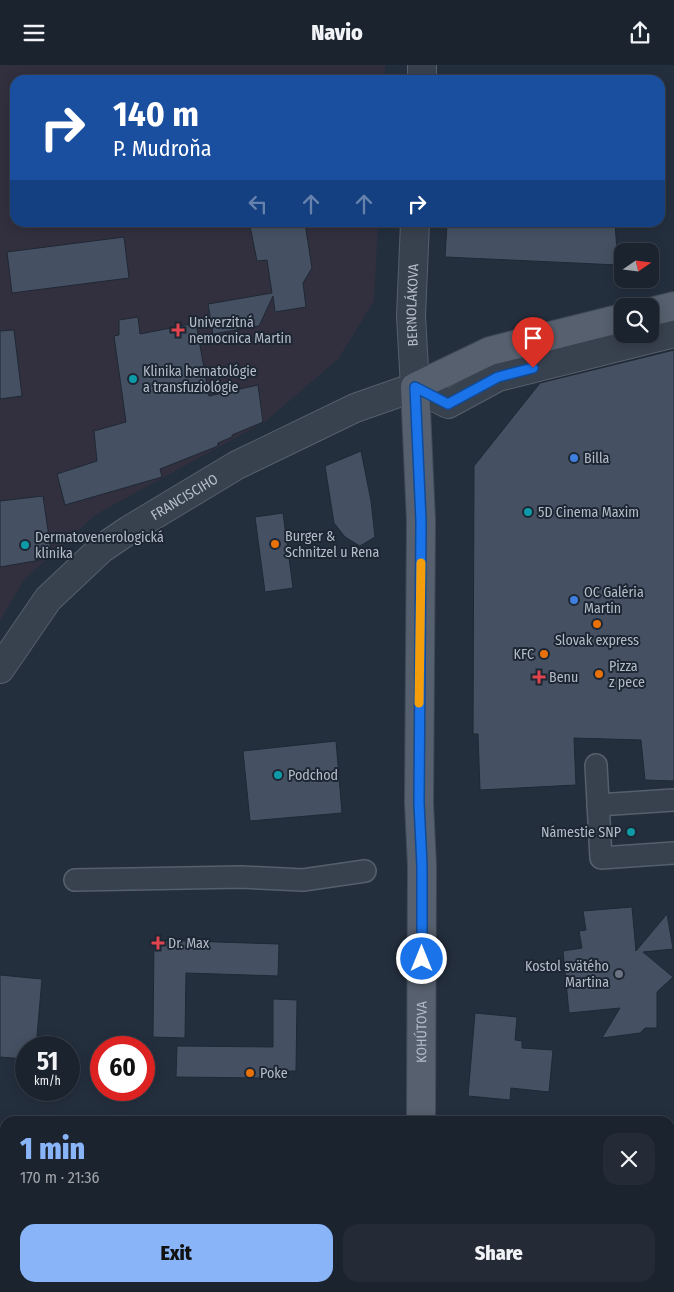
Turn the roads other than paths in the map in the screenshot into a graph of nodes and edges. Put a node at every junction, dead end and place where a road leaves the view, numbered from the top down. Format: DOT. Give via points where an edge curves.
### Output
graph roads {
  1 [pos="415,227"];
  2 [pos="674,307"];
  3 [pos="659,310"];
  4 [pos="614,320"];
  5 [pos="674,333"];
  6 [pos="415,387"];
  7 [pos="0,669"];
  8 [pos="596,765"];
  9 [pos="674,800"];
  10 [pos="598,805"];
  11 [pos="674,853"];
  12 [pos="365,871"];
  13 [pos="75,880"];
  14 [pos="421,1116"];
  1 -- 6 [label="street, BERNOLÁKOVA" via="411,316"];
  2 -- 3 [label="main road"];
  4 -- 6 [label="main road" via="490,351"];
  5 -- 6 [label="street" via="498,377 448,404"];
  6 -- 7 [label="street, FRANCISCIHO" via="355,408 236,465 100,549 48,599"];
  6 -- 14 [label="main road, KOHÚTOVA" via="421,521"];
  8 -- 10 [label="street"];
  9 -- 10 [label="street"];
  10 -- 11 [label="street" via="601,858"];
  12 -- 13 [label="street" via="303,880 241,877"];
}
